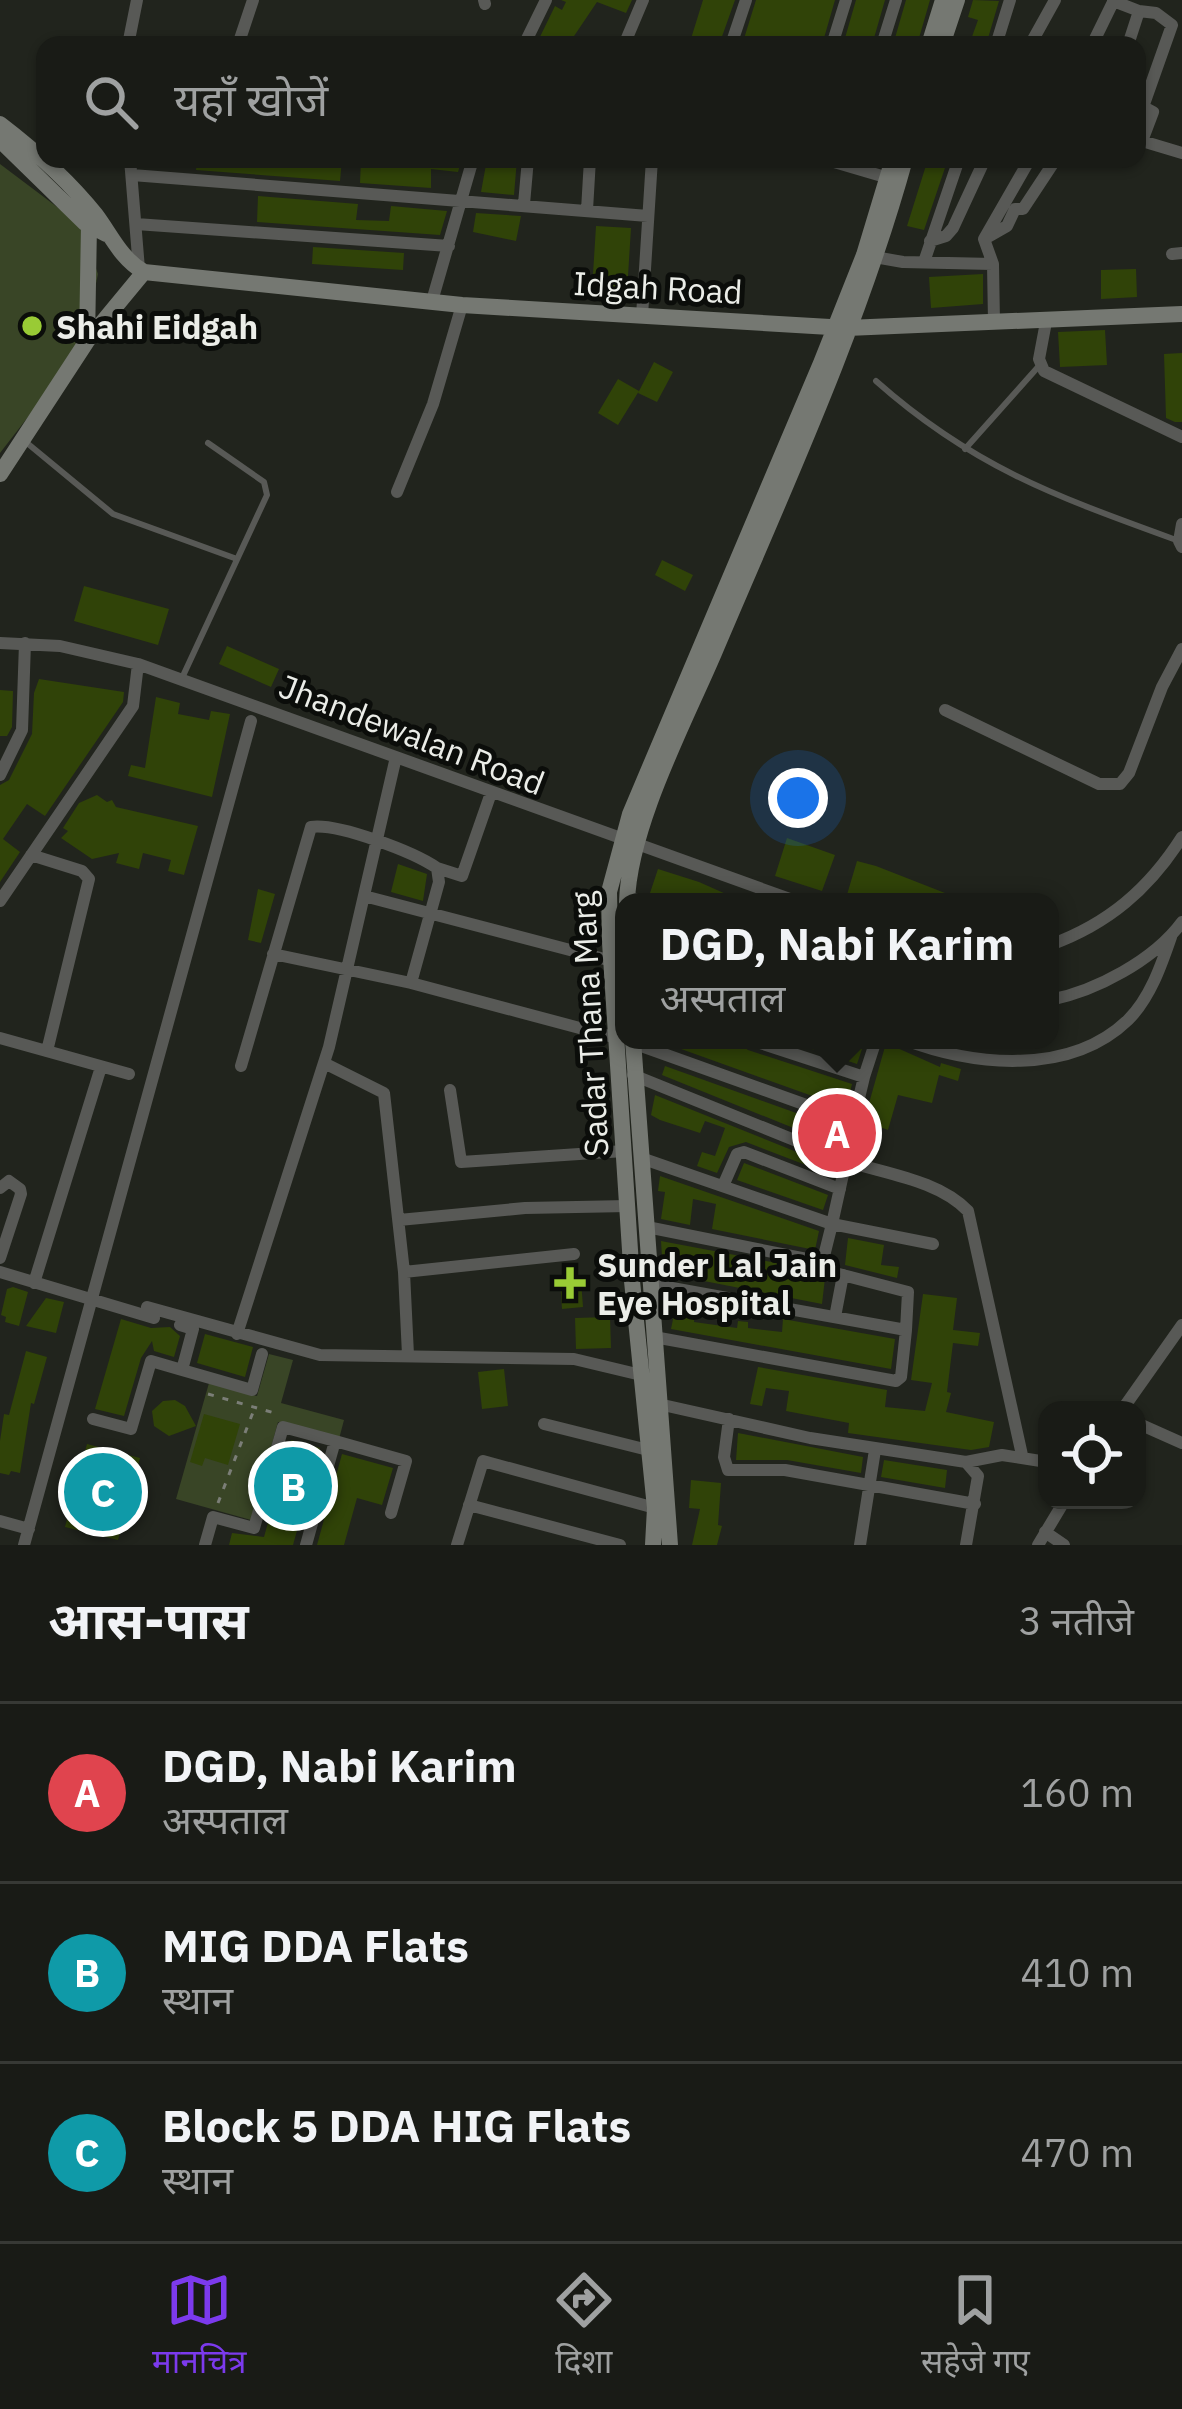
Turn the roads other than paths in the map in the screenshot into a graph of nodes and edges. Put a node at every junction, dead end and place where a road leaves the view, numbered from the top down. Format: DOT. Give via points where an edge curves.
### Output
graph roads {
  1 [pos="137,0"];
  2 [pos="253,0"];
  3 [pos="546,0"];
  4 [pos="643,0"];
  5 [pos="746,0"];
  6 [pos="846,0"];
  7 [pos="896,0"];
  8 [pos="1010,0"];
  9 [pos="1055,0"];
  10 [pos="1113,0"];
  11 [pos="947,2"];
  12 [pos="1139,11"];
  13 [pos="130,36"];
  14 [pos="241,36"];
  15 [pos="528,36"];
  16 [pos="627,36"];
  17 [pos="734,36"];
  18 [pos="835,36"];
  19 [pos="885,36"];
  20 [pos="933,36"];
  21 [pos="943,36"];
  22 [pos="999,36"];
  23 [pos="1035,36"];
  24 [pos="1096,36"];
  25 [pos="1131,36"];
  26 [pos="1146,90"];
  27 [pos="0,124"];
  28 [pos="0,140"];
  29 [pos="1146,142"];
  30 [pos="1182,153"];
  31 [pos="36,158"];
  32 [pos="47,168"];
  33 [pos="131,168"];
  34 [pos="470,168"];
  35 [pos="527,168"];
  36 [pos="589,168"];
  37 [pos="651,168"];
  38 [pos="862,168"];
  39 [pos="893,168"];
  40 [pos="900,168"];
  41 [pos="956,168"];
  42 [pos="981,168"];
  43 [pos="1025,168"];
  44 [pos="1050,168"];
  45 [pos="131,175"];
  46 [pos="893,180"];
  47 [pos="462,198"];
  48 [pos="524,204"];
  49 [pos="587,210"];
  50 [pos="648,216"];
  51 [pos="136,224"];
  52 [pos="89,225"];
  53 [pos="107,234"];
  54 [pos="985,239"];
  55 [pos="930,241"];
  56 [pos="448,246"];
  57 [pos="870,256"];
  58 [pos="924,262"];
  59 [pos="993,265"];
  60 [pos="139,269"];
  61 [pos="432,301"];
  62 [pos="462,305"];
  63 [pos="1182,314"];
  64 [pos="642,316"];
  65 [pos="994,322"];
  66 [pos="1046,322"];
  67 [pos="840,327"];
  68 [pos="87,340"];
  69 [pos="1039,366"];
  70 [pos="876,381"];
  71 [pos="1182,437"];
  72 [pos="25,440"];
  73 [pos="208,443"];
  74 [pos="964,449"];
  75 [pos="0,474"];
  76 [pos="398,492"];
  77 [pos="1182,524"];
  78 [pos="1180,544"];
  79 [pos="237,559"];
  80 [pos="0,643"];
  81 [pos="25,643"];
  82 [pos="1182,650"];
  83 [pos="138,664"];
  84 [pos="182,679"];
  85 [pos="946,710"];
  86 [pos="251,721"];
  87 [pos="0,741"];
  88 [pos="15,745"];
  89 [pos="396,757"];
  90 [pos="0,775"];
  91 [pos="491,793"];
  92 [pos="1182,837"];
  93 [pos="377,842"];
  94 [pos="628,843"];
  95 [pos="32,855"];
  96 [pos="437,868"];
  97 [pos="632,893"];
  98 [pos="772,893"];
  99 [pos="364,896"];
  100 [pos="0,901"];
  101 [pos="429,913"];
  102 [pos="1182,922"];
  103 [pos="1171,937"];
  104 [pos="1059,942"];
  105 [pos="273,954"];
  106 [pos="612,961"];
  107 [pos="348,970"];
  108 [pos="615,977"];
  109 [pos="411,983"];
  110 [pos="1059,997"];
  111 [pos="615,1037"];
  112 [pos="0,1038"];
  113 [pos="627,1049"];
  114 [pos="629,1049"];
  115 [pos="651,1049"];
  116 [pos="779,1049"];
  117 [pos="873,1049"];
  118 [pos="934,1049"];
  119 [pos="47,1052"];
  120 [pos="324,1064"];
  121 [pos="101,1066"];
  122 [pos="241,1066"];
  123 [pos="633,1074"];
  124 [pos="129,1075"];
  125 [pos="864,1077"];
  126 [pos="450,1090"];
  127 [pos="853,1124"];
  128 [pos="632,1155"];
  129 [pos="846,1161"];
  130 [pos="723,1186"];
  131 [pos="0,1188"];
  132 [pos="840,1189"];
  133 [pos="628,1206"];
  134 [pos="399,1220"];
  135 [pos="832,1224"];
  136 [pos="646,1227"];
  137 [pos="933,1244"];
  138 [pos="574,1253"];
  139 [pos="0,1258"];
  140 [pos="823,1260"];
  141 [pos="404,1272"];
  142 [pos="0,1273"];
  143 [pos="843,1276"];
  144 [pos="34,1283"];
  145 [pos="650,1284"];
  146 [pos="92,1300"];
  147 [pos="147,1307"];
  148 [pos="835,1317"];
  149 [pos="1182,1325"];
  150 [pos="906,1330"];
  151 [pos="236,1334"];
  152 [pos="655,1336"];
  153 [pos="262,1354"];
  154 [pos="408,1355"];
  155 [pos="182,1370"];
  156 [pos="641,1375"];
  157 [pos="1128,1401"];
  158 [pos="650,1402"];
  159 [pos="93,1418"];
  160 [pos="729,1419"];
  161 [pos="544,1424"];
  162 [pos="1146,1427"];
  163 [pos="335,1441"];
  164 [pos="1182,1443"];
  165 [pos="648,1450"];
  166 [pos="875,1450"];
  167 [pos="1022,1456"];
  168 [pos="1038,1460"];
  169 [pos="966,1462"];
  170 [pos="869,1486"];
  171 [pos="976,1497"];
  172 [pos="469,1505"];
  173 [pos="655,1508"];
  174 [pos="1060,1509"];
  175 [pos="391,1513"];
  176 [pos="0,1521"];
  177 [pos="29,1529"];
  178 [pos="1042,1539"];
  179 [pos="25,1545"];
  180 [pos="205,1545"];
  181 [pos="306,1545"];
  182 [pos="457,1545"];
  183 [pos="620,1545"];
  184 [pos="653,1545"];
  185 [pos="670,1545"];
  186 [pos="860,1545"];
  187 [pos="966,1545"];
  188 [pos="1064,1545"];
  1 -- 13 [label="street"];
  2 -- 14 [label="street"];
  3 -- 15 [label="street"];
  4 -- 16 [label="street"];
  5 -- 17 [label="street"];
  6 -- 18 [label="street"];
  7 -- 19 [label="street"];
  8 -- 22 [label="street"];
  9 -- 23 [label="street"];
  10 -- 12 [label="street"];
  10 -- 24 [label="street"];
  11 -- 20 [label="street"];
  11 -- 21 [label="street"];
  12 -- 25 [label="street"];
  12 -- 26 [label="street" via="1172,25"];
  27 -- 31 [label="street"];
  28 -- 52 [label="street"];
  29 -- 30 [label="street"];
  32 -- 53 [label="street"];
  33 -- 45 [label="street"];
  34 -- 47 [label="street"];
  35 -- 48 [label="street"];
  36 -- 49 [label="street"];
  37 -- 50 [label="street"];
  38 -- 46 [label="street"];
  39 -- 46 [label="street"];
  40 -- 46 [label="street"];
  41 -- 55 [label="street"];
  42 -- 55 [label="street" via="953,228"];
  43 -- 54 [label="street"];
  44 -- 54 [label="street" via="1023,209"];
  45 -- 47 [label="street"];
  45 -- 51 [label="street"];
  46 -- 57 [label="street, Sadar Thana Marg"];
  47 -- 48 [label="street"];
  47 -- 56 [label="street"];
  48 -- 49 [label="street"];
  49 -- 50 [label="street"];
  50 -- 64 [label="street"];
  51 -- 56 [label="street"];
  51 -- 60 [label="street"];
  52 -- 53 [label="street"];
  52 -- 68 [label="street"];
  53 -- 60 [label="street"];
  54 -- 59 [label="street"];
  55 -- 58 [label="street"];
  56 -- 61 [label="street"];
  57 -- 58 [label="street"];
  57 -- 67 [label="street, Sadar Thana Marg"];
  58 -- 59 [label="street"];
  59 -- 65 [label="street"];
  60 -- 61 [label="street, Idgah Road"];
  60 -- 68 [label="street"];
  61 -- 62 [label="street, Idgah Road"];
  62 -- 64 [label="street, Idgah Road"];
  62 -- 76 [label="street"];
  63 -- 66 [label="street, Idgah Road"];
  64 -- 67 [label="street, Idgah Road"];
  65 -- 66 [label="street, Idgah Road"];
  65 -- 67 [label="street, Idgah Road"];
  66 -- 69 [label="street"];
  67 -- 94 [label="street, Sadar Thana Marg" via="833,372"];
  68 -- 72 [label="street"];
  69 -- 71 [label="street"];
  69 -- 74 [label="lane"];
  70 -- 74 [label="lane"];
  72 -- 75 [label="street"];
  72 -- 79 [label="lane" via="113,514"];
  73 -- 79 [label="lane" via="268,487"];
  74 -- 78 [label="lane" via="1049,493"];
  77 -- 78 [label="street"];
  79 -- 84 [label="lane"];
  80 -- 81 [label="street, Jhandewalan Road"];
  81 -- 83 [label="street, Jhandewalan Road"];
  81 -- 88 [label="street"];
  82 -- 85 [label="street" via="1120,784 1100,784"];
  83 -- 84 [label="street, Jhandewalan Road"];
  83 -- 95 [label="street" via="133,706"];
  84 -- 89 [label="street, Jhandewalan Road"];
  86 -- 146 [label="street"];
  87 -- 88 [label="street"];
  88 -- 90 [label="street"];
  89 -- 91 [label="street, Jhandewalan Road"];
  89 -- 93 [label="street"];
  91 -- 94 [label="street, Jhandewalan Road"];
  91 -- 96 [label="street" via="462,876"];
  92 -- 104 [label="street" via="1137,895"];
  93 -- 96 [label="street"];
  93 -- 99 [label="street"];
  93 -- 105 [label="street" via="311,827"];
  94 -- 97 [label="street, Sadar Thana Marg"];
  94 -- 98 [label="street, Jhandewalan Road"];
  94 -- 106 [label="street, Sadar Thana Marg" via="609,892"];
  95 -- 100 [label="street"];
  95 -- 119 [label="street" via="89,879"];
  96 -- 101 [label="street"];
  99 -- 101 [label="street"];
  99 -- 107 [label="street"];
  101 -- 106 [label="street"];
  101 -- 109 [label="street"];
  102 -- 103 [label="street"];
  103 -- 110 [label="street" via="1116,975"];
  103 -- 118 [label="street" via="1127,1021 1101,1039 1015,1061"];
  105 -- 107 [label="street"];
  105 -- 122 [label="street"];
  106 -- 108 [label="street, Sadar Thana Marg"];
  107 -- 109 [label="street"];
  107 -- 120 [label="street"];
  109 -- 111 [label="street"];
  112 -- 119 [label="street"];
  113 -- 128 [label="street, Sadar Thana Marg"];
  114 -- 123 [label="street, Sadar Thana Marg"];
  115 -- 127 [label="street"];
  116 -- 125 [label="street"];
  117 -- 125 [label="street"];
  119 -- 121 [label="street"];
  120 -- 134 [label="street" via="384,1093"];
  120 -- 151 [label="street"];
  121 -- 124 [label="street"];
  121 -- 144 [label="street"];
  123 -- 128 [label="street, Sadar Thana Marg"];
  123 -- 129 [label="street"];
  125 -- 127 [label="street"];
  126 -- 128 [label="street" via="461,1162"];
  127 -- 129 [label="street"];
  128 -- 130 [label="street"];
  128 -- 133 [label="street, Sadar Thana Marg"];
  128 -- 136 [label="street, Sadar Thana Marg"];
  129 -- 132 [label="street"];
  129 -- 167 [label="street" via="935,1189 968,1210"];
  130 -- 132 [label="street" via="744,1152"];
  130 -- 135 [label="street"];
  131 -- 139 [label="street" via="9,1181 20,1194"];
  132 -- 135 [label="street"];
  133 -- 134 [label="street"];
  133 -- 156 [label="street, Sadar Thana Marg"];
  134 -- 141 [label="street"];
  135 -- 137 [label="street"];
  135 -- 140 [label="street"];
  136 -- 140 [label="street"];
  136 -- 145 [label="street, Sadar Thana Marg"];
  138 -- 141 [label="street"];
  140 -- 143 [label="street"];
  141 -- 154 [label="street"];
  142 -- 144 [label="street"];
  143 -- 148 [label="street"];
  143 -- 150 [label="street" via="908,1292"];
  144 -- 146 [label="street"];
  145 -- 148 [label="street"];
  145 -- 152 [label="street, Sadar Thana Marg"];
  146 -- 155 [label="street" via="193,1329"];
  146 -- 177 [label="street"];
  147 -- 151 [label="street"];
  148 -- 150 [label="street"];
  149 -- 157 [label="street"];
  150 -- 152 [label="street" via="896,1381"];
  151 -- 154 [label="street" via="320,1355"];
  152 -- 158 [label="street, Sadar Thana Marg"];
  153 -- 155 [label="street" via="252,1390"];
  154 -- 156 [label="street" via="574,1358"];
  155 -- 159 [label="street" via="151,1361 131,1430"];
  156 -- 158 [label="street, Sadar Thana Marg"];
  158 -- 160 [label="street"];
  158 -- 165 [label="street, Sadar Thana Marg"];
  158 -- 185 [label="street, Sadar Thana Marg" via="669,1489"];
  160 -- 166 [label="street"];
  160 -- 170 [label="street" via="728,1470 785,1470"];
  161 -- 165 [label="street"];
  162 -- 164 [label="street"];
  163 -- 175 [label="street" via="406,1461"];
  163 -- 180 [label="street" via="283,1427 254,1528 214,1513"];
  163 -- 181 [label="street"];
  165 -- 173 [label="street, Sadar Thana Marg"];
  166 -- 169 [label="street"];
  166 -- 170 [label="street"];
  167 -- 168 [label="street"];
  167 -- 169 [label="street"];
  169 -- 171 [label="street" via="978,1476"];
  170 -- 171 [label="street"];
  170 -- 186 [label="street"];
  171 -- 187 [label="street"];
  172 -- 173 [label="street" via="483,1461"];
  172 -- 182 [label="street"];
  172 -- 183 [label="street"];
  173 -- 184 [label="street, Sadar Thana Marg"];
  174 -- 178 [label="street"];
  176 -- 177 [label="street"];
  177 -- 179 [label="street"];
  178 -- 188 [label="street"];
}
